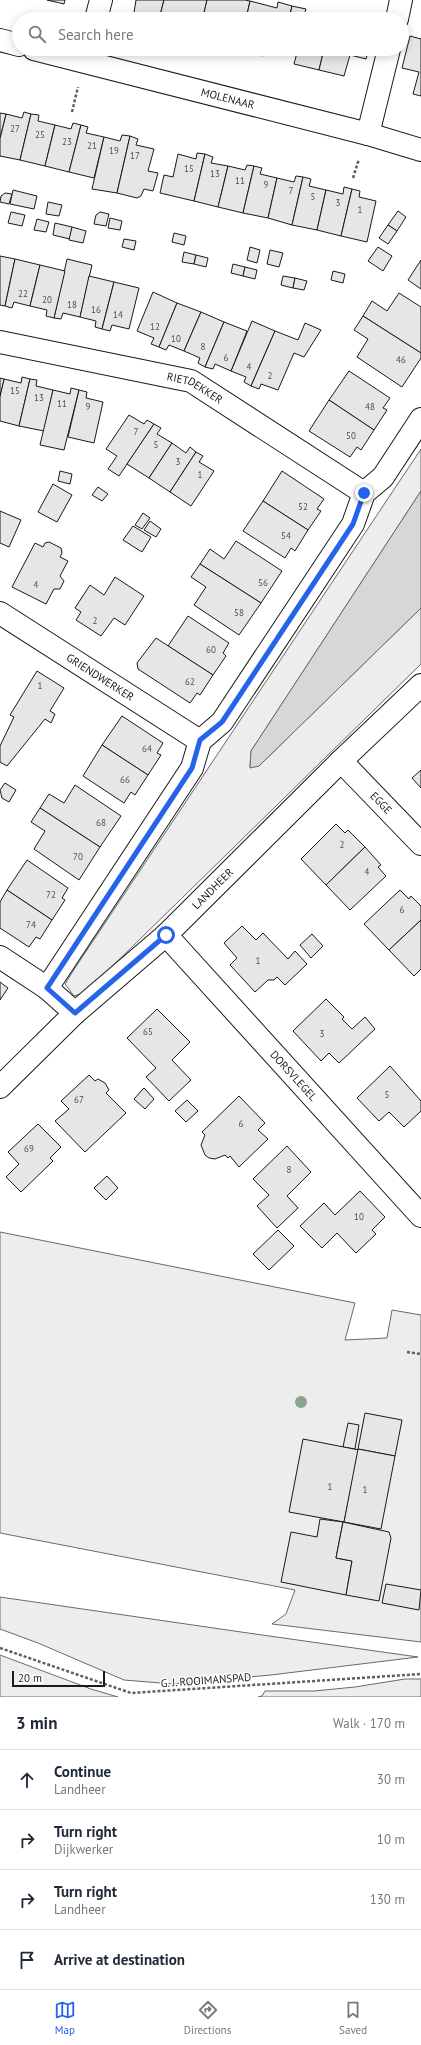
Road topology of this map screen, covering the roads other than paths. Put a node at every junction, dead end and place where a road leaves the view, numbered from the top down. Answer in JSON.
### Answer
{"nodes":[{"id":1,"x":101,"y":0,"type":"edge"},
{"id":2,"x":401,"y":0,"type":"edge"},
{"id":3,"x":98,"y":12,"type":"edge"},
{"id":4,"x":398,"y":12,"type":"edge"},
{"id":5,"x":0,"y":40,"type":"edge"},
{"id":6,"x":12,"y":43,"type":"edge"},
{"id":7,"x":91,"y":56,"type":"edge"},
{"id":8,"x":387,"y":56,"type":"edge"},
{"id":9,"x":368,"y":134,"type":"junction"},
{"id":10,"x":421,"y":150,"type":"edge"},
{"id":11,"x":0,"y":342,"type":"edge"},
{"id":12,"x":421,"y":419,"type":"edge"},
{"id":13,"x":364,"y":493,"type":"junction"},
{"id":14,"x":0,"y":613,"type":"edge"},
{"id":15,"x":421,"y":685,"type":"edge"},
{"id":16,"x":200,"y":740,"type":"junction"},
{"id":17,"x":341,"y":761,"type":"junction"},
{"id":18,"x":421,"y":844,"type":"edge"},
{"id":19,"x":166,"y":935,"type":"junction"},
{"id":20,"x":0,"y":957,"type":"edge"},
{"id":21,"x":47,"y":988,"type":"junction"},
{"id":22,"x":75,"y":1013,"type":"junction"},
{"id":23,"x":0,"y":1087,"type":"edge"},
{"id":24,"x":421,"y":1216,"type":"edge"}],
"edges":[{"from":1,"to":3,"type":"street"},
{"from":2,"to":4,"type":"street"},
{"from":5,"to":6,"type":"street"},
{"from":7,"to":9,"type":"street","name":"MOLENAAR"},
{"from":8,"to":9,"type":"street"},
{"from":9,"to":10,"type":"street","name":"MOLENAAR"},
{"from":11,"to":13,"type":"street","name":"RIETDEKKER"},
{"from":12,"to":13,"type":"street"},
{"from":13,"to":16,"type":"street"},
{"from":14,"to":16,"type":"street","name":"GRIENDWERKER"},
{"from":15,"to":17,"type":"street","name":"LANDHEER"},
{"from":16,"to":21,"type":"street"},
{"from":17,"to":18,"type":"street","name":"EGGE"},
{"from":17,"to":19,"type":"street","name":"LANDHEER"},
{"from":19,"to":22,"type":"street","name":"LANDHEER"},
{"from":19,"to":24,"type":"street","name":"DORSVLEGEL"},
{"from":20,"to":21,"type":"street"},
{"from":21,"to":22,"type":"street"},
{"from":22,"to":23,"type":"street","name":"LANDHEER"}]}
